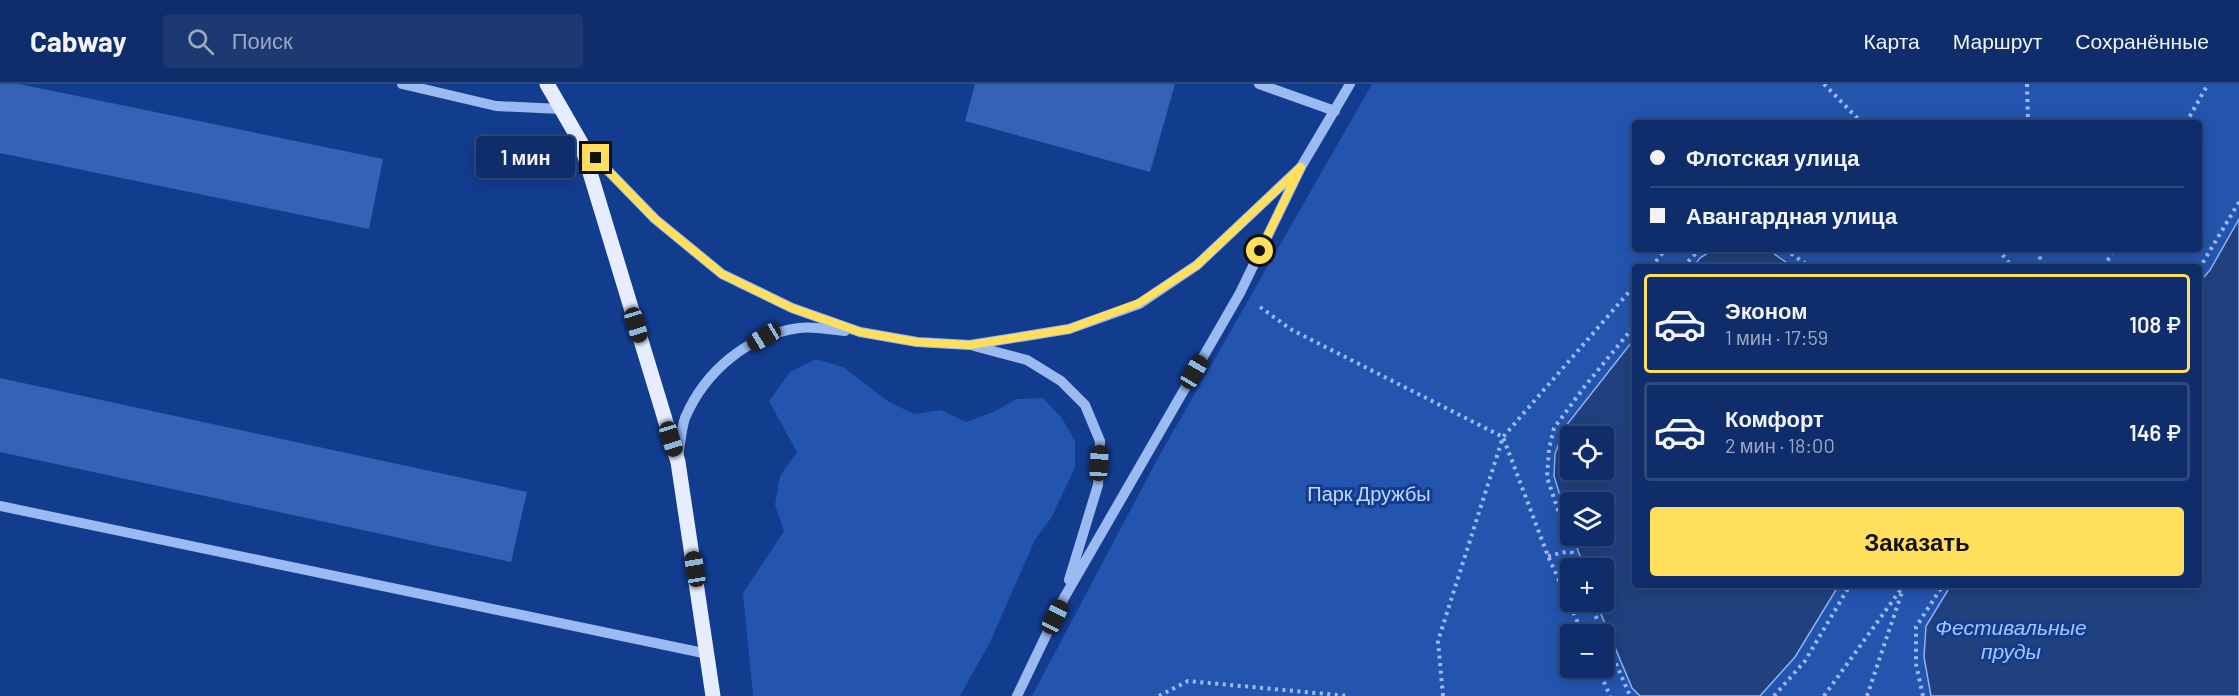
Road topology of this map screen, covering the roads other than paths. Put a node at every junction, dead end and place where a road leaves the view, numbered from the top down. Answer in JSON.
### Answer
{"nodes":[{"id":1,"x":402,"y":84,"type":"edge"},
{"id":2,"x":548,"y":84,"type":"edge"},
{"id":3,"x":1259,"y":84,"type":"edge"},
{"id":4,"x":1350,"y":84,"type":"edge"},
{"id":5,"x":561,"y":109,"type":"junction"},
{"id":6,"x":1335,"y":111,"type":"junction"},
{"id":7,"x":581,"y":143,"type":"junction"},
{"id":8,"x":1301,"y":167,"type":"junction"},
{"id":9,"x":860,"y":332,"type":"junction"},
{"id":10,"x":970,"y":345,"type":"junction"},
{"id":11,"x":678,"y":462,"type":"junction"},
{"id":12,"x":0,"y":506,"type":"edge"},
{"id":13,"x":1064,"y":598,"type":"junction"},
{"id":14,"x":708,"y":654,"type":"junction"},
{"id":15,"x":713,"y":696,"type":"edge"},
{"id":16,"x":1017,"y":696,"type":"edge"}],
"edges":[{"from":1,"to":5,"type":"street"},
{"from":2,"to":5,"type":"main road"},
{"from":3,"to":6,"type":"street"},
{"from":4,"to":6,"type":"street"},
{"from":5,"to":7,"type":"main road"},
{"from":6,"to":8,"type":"street"},
{"from":7,"to":9,"type":"street"},
{"from":7,"to":11,"type":"main road"},
{"from":8,"to":10,"type":"street"},
{"from":8,"to":13,"type":"street"},
{"from":9,"to":10,"type":"street"},
{"from":9,"to":11,"type":"street"},
{"from":10,"to":13,"type":"street"},
{"from":11,"to":14,"type":"main road"},
{"from":12,"to":14,"type":"street"},
{"from":13,"to":16,"type":"street"},
{"from":14,"to":15,"type":"main road"}]}
